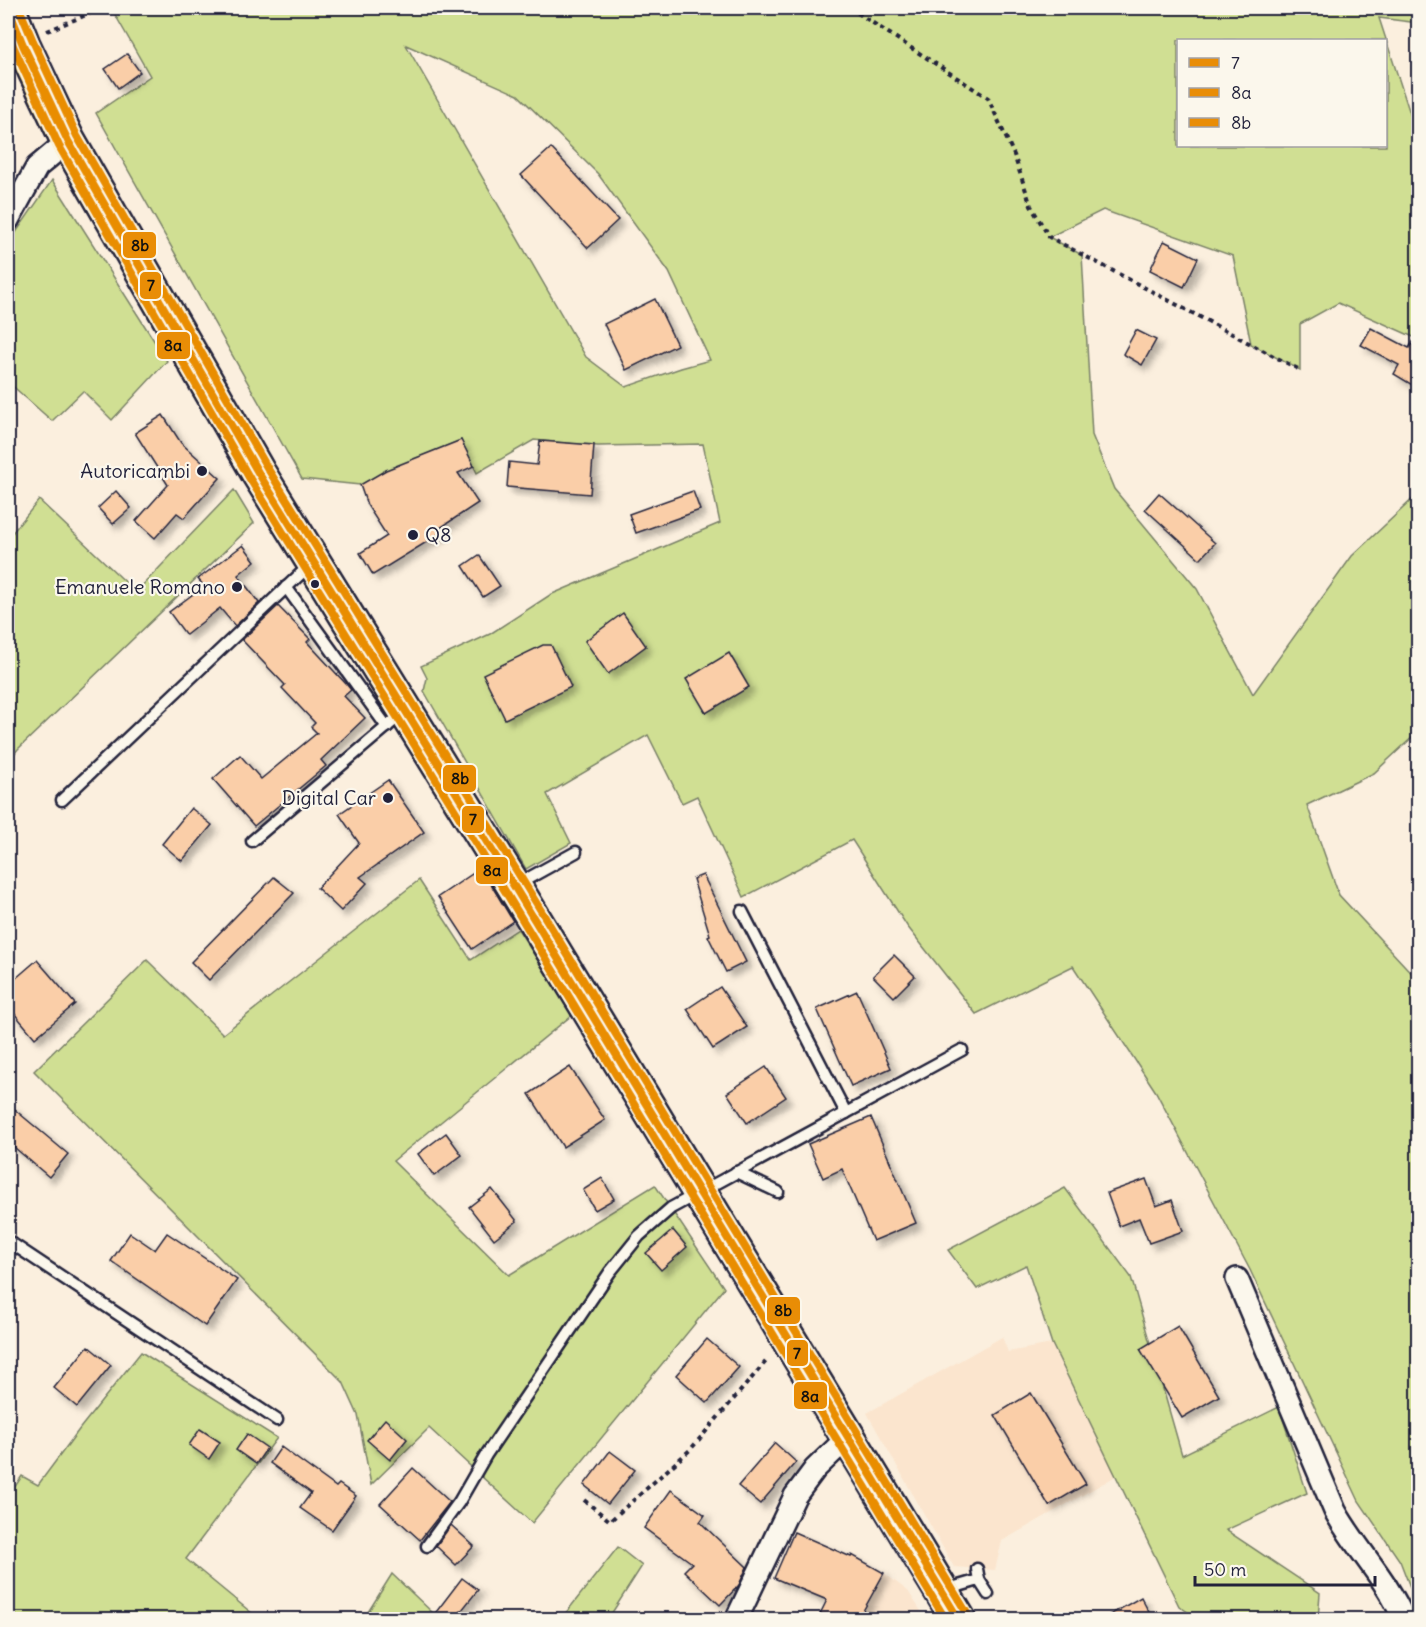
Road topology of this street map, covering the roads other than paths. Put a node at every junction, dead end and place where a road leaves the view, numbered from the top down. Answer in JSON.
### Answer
{"nodes":[{"id":1,"x":8,"y":8,"type":"edge"},
{"id":2,"x":68,"y":141,"type":"junction"},
{"id":3,"x":8,"y":220,"type":"edge"},
{"id":4,"x":313,"y":561,"type":"junction"},
{"id":5,"x":286,"y":587,"type":"junction"},
{"id":6,"x":396,"y":719,"type":"junction"},
{"id":7,"x":62,"y":800,"type":"dead end"},
{"id":8,"x":252,"y":841,"type":"dead end"},
{"id":9,"x":576,"y":852,"type":"dead end"},
{"id":10,"x":514,"y":886,"type":"junction"},
{"id":11,"x":742,"y":911,"type":"dead end"},
{"id":12,"x":962,"y":1050,"type":"dead end"},
{"id":13,"x":846,"y":1113,"type":"junction"},
{"id":14,"x":736,"y":1172,"type":"junction"},
{"id":15,"x":700,"y":1192,"type":"junction"},
{"id":16,"x":778,"y":1192,"type":"dead end"},
{"id":17,"x":8,"y":1241,"type":"edge"},
{"id":18,"x":1237,"y":1279,"type":"dead end"},
{"id":19,"x":277,"y":1420,"type":"dead end"},
{"id":20,"x":848,"y":1437,"type":"junction"},
{"id":21,"x":427,"y":1546,"type":"dead end"},
{"id":22,"x":977,"y":1569,"type":"dead end"},
{"id":23,"x":979,"y":1580,"type":"junction"},
{"id":24,"x":942,"y":1591,"type":"junction"},
{"id":25,"x":988,"y":1594,"type":"dead end"},
{"id":26,"x":736,"y":1620,"type":"edge"},
{"id":27,"x":959,"y":1620,"type":"edge"},
{"id":28,"x":1404,"y":1620,"type":"edge"}],
"edges":[{"from":1,"to":2,"type":"main road"},
{"from":2,"to":3,"type":"street"},
{"from":2,"to":4,"type":"main road"},
{"from":4,"to":5,"type":"lane"},
{"from":4,"to":6,"type":"main road"},
{"from":5,"to":6,"type":"lane"},
{"from":5,"to":7,"type":"lane"},
{"from":6,"to":8,"type":"lane"},
{"from":6,"to":10,"type":"main road"},
{"from":9,"to":10,"type":"lane"},
{"from":10,"to":15,"type":"main road"},
{"from":11,"to":13,"type":"lane"},
{"from":12,"to":13,"type":"lane"},
{"from":13,"to":14,"type":"lane"},
{"from":14,"to":15,"type":"lane"},
{"from":14,"to":16,"type":"lane"},
{"from":15,"to":20,"type":"main road"},
{"from":15,"to":21,"type":"lane"},
{"from":17,"to":19,"type":"lane"},
{"from":18,"to":28,"type":"street"},
{"from":20,"to":24,"type":"main road"},
{"from":20,"to":26,"type":"street"},
{"from":22,"to":23,"type":"lane"},
{"from":23,"to":24,"type":"lane"},
{"from":23,"to":25,"type":"lane"},
{"from":24,"to":27,"type":"main road"}]}
